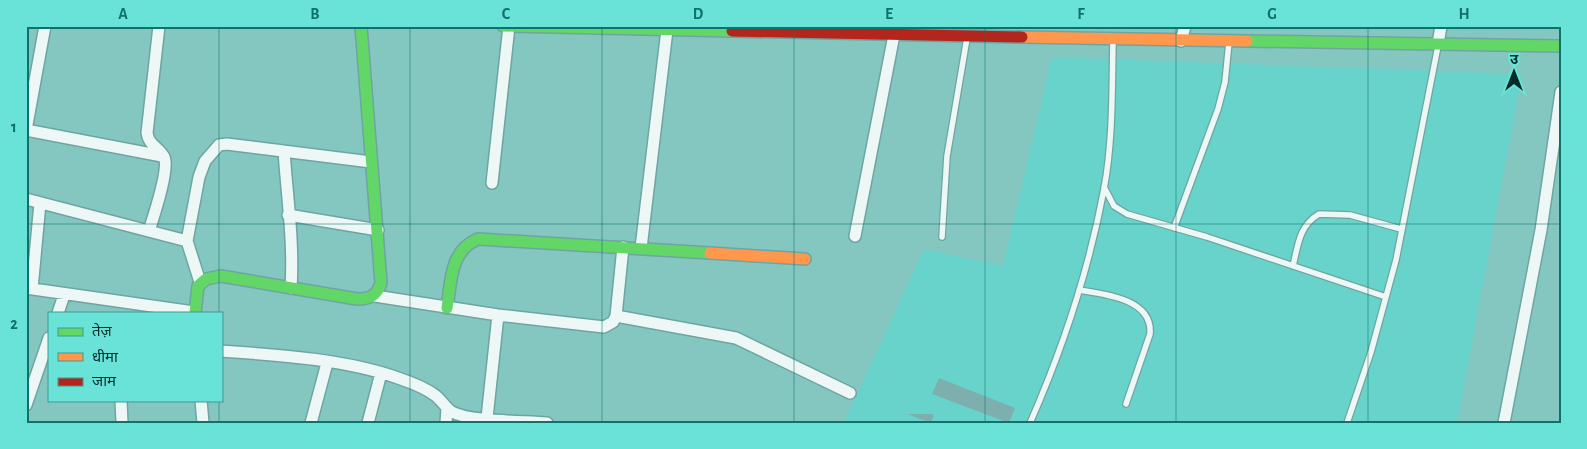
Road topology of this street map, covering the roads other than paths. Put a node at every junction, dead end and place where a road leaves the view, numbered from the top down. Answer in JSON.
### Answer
{"nodes":[{"id":1,"x":45,"y":26,"type":"edge"},
{"id":2,"x":159,"y":26,"type":"edge"},
{"id":3,"x":361,"y":26,"type":"edge"},
{"id":4,"x":503,"y":26,"type":"edge"},
{"id":5,"x":509,"y":26,"type":"edge"},
{"id":6,"x":1058,"y":26,"type":"edge"},
{"id":7,"x":1185,"y":26,"type":"edge"},
{"id":8,"x":1441,"y":26,"type":"edge"},
{"id":9,"x":644,"y":28,"type":"edge"},
{"id":10,"x":667,"y":30,"type":"junction"},
{"id":11,"x":837,"y":30,"type":"edge"},
{"id":12,"x":935,"y":31,"type":"edge"},
{"id":13,"x":894,"y":35,"type":"junction"},
{"id":14,"x":968,"y":36,"type":"junction"},
{"id":15,"x":1055,"y":38,"type":"junction"},
{"id":16,"x":1113,"y":39,"type":"junction"},
{"id":17,"x":1181,"y":41,"type":"junction"},
{"id":18,"x":1229,"y":42,"type":"junction"},
{"id":19,"x":1438,"y":44,"type":"junction"},
{"id":20,"x":1561,"y":46,"type":"edge"},
{"id":21,"x":1561,"y":92,"type":"edge"},
{"id":22,"x":26,"y":130,"type":"edge"},
{"id":23,"x":284,"y":151,"type":"junction"},
{"id":24,"x":164,"y":157,"type":"junction"},
{"id":25,"x":371,"y":162,"type":"junction"},
{"id":26,"x":492,"y":183,"type":"dead end"},
{"id":27,"x":1104,"y":187,"type":"junction"},
{"id":28,"x":26,"y":199,"type":"edge"},
{"id":29,"x":40,"y":203,"type":"junction"},
{"id":30,"x":288,"y":215,"type":"junction"},
{"id":31,"x":1174,"y":228,"type":"junction"},
{"id":32,"x":1402,"y":229,"type":"junction"},
{"id":33,"x":378,"y":230,"type":"junction"},
{"id":34,"x":149,"y":231,"type":"junction"},
{"id":35,"x":855,"y":236,"type":"dead end"},
{"id":36,"x":942,"y":237,"type":"dead end"},
{"id":37,"x":187,"y":240,"type":"junction"},
{"id":38,"x":623,"y":247,"type":"junction"},
{"id":39,"x":641,"y":248,"type":"junction"},
{"id":40,"x":806,"y":259,"type":"dead end"},
{"id":41,"x":1293,"y":266,"type":"junction"},
{"id":42,"x":200,"y":282,"type":"junction"},
{"id":43,"x":291,"y":288,"type":"junction"},
{"id":44,"x":29,"y":289,"type":"edge"},
{"id":45,"x":1079,"y":290,"type":"junction"},
{"id":46,"x":64,"y":295,"type":"junction"},
{"id":47,"x":375,"y":296,"type":"junction"},
{"id":48,"x":1386,"y":297,"type":"junction"},
{"id":49,"x":447,"y":308,"type":"junction"},
{"id":50,"x":58,"y":312,"type":"edge"},
{"id":51,"x":194,"y":312,"type":"edge"},
{"id":52,"x":498,"y":315,"type":"junction"},
{"id":53,"x":616,"y":316,"type":"junction"},
{"id":54,"x":222,"y":351,"type":"edge"},
{"id":55,"x":46,"y":356,"type":"edge"},
{"id":56,"x":327,"y":363,"type":"junction"},
{"id":57,"x":381,"y":373,"type":"junction"},
{"id":58,"x":31,"y":374,"type":"edge"},
{"id":59,"x":850,"y":393,"type":"dead end"},
{"id":60,"x":121,"y":402,"type":"edge"},
{"id":61,"x":201,"y":402,"type":"edge"},
{"id":62,"x":1126,"y":404,"type":"dead end"},
{"id":63,"x":26,"y":405,"type":"edge"},
{"id":64,"x":447,"y":408,"type":"junction"},
{"id":65,"x":487,"y":418,"type":"junction"},
{"id":66,"x":514,"y":422,"type":"edge"},
{"id":67,"x":122,"y":423,"type":"edge"},
{"id":68,"x":203,"y":423,"type":"edge"},
{"id":69,"x":311,"y":423,"type":"edge"},
{"id":70,"x":368,"y":423,"type":"edge"},
{"id":71,"x":446,"y":423,"type":"edge"},
{"id":72,"x":547,"y":423,"type":"edge"},
{"id":73,"x":1030,"y":423,"type":"edge"},
{"id":74,"x":1347,"y":423,"type":"edge"},
{"id":75,"x":1504,"y":423,"type":"edge"}],
"edges":[{"from":1,"to":22,"type":"street"},
{"from":2,"to":24,"type":"street"},
{"from":3,"to":25,"type":"main road"},
{"from":4,"to":5,"type":"main road"},
{"from":5,"to":9,"type":"main road"},
{"from":5,"to":26,"type":"street"},
{"from":6,"to":15,"type":"street"},
{"from":7,"to":17,"type":"street"},
{"from":8,"to":19,"type":"street"},
{"from":9,"to":10,"type":"main road"},
{"from":10,"to":11,"type":"main road"},
{"from":10,"to":39,"type":"street"},
{"from":11,"to":13,"type":"main road"},
{"from":12,"to":13,"type":"main road"},
{"from":12,"to":14,"type":"main road"},
{"from":13,"to":35,"type":"street"},
{"from":14,"to":15,"type":"main road"},
{"from":14,"to":36,"type":"lane"},
{"from":15,"to":16,"type":"main road"},
{"from":16,"to":17,"type":"main road"},
{"from":16,"to":27,"type":"lane"},
{"from":17,"to":18,"type":"main road"},
{"from":18,"to":19,"type":"main road"},
{"from":18,"to":31,"type":"lane"},
{"from":19,"to":20,"type":"main road"},
{"from":19,"to":32,"type":"lane"},
{"from":21,"to":75,"type":"street"},
{"from":22,"to":24,"type":"street"},
{"from":23,"to":25,"type":"street"},
{"from":23,"to":30,"type":"street"},
{"from":23,"to":37,"type":"street"},
{"from":24,"to":34,"type":"street"},
{"from":25,"to":33,"type":"main road"},
{"from":27,"to":31,"type":"lane"},
{"from":27,"to":45,"type":"lane"},
{"from":28,"to":29,"type":"street"},
{"from":29,"to":34,"type":"street"},
{"from":29,"to":44,"type":"street"},
{"from":30,"to":33,"type":"street"},
{"from":30,"to":43,"type":"street"},
{"from":31,"to":41,"type":"lane"},
{"from":32,"to":41,"type":"lane"},
{"from":32,"to":48,"type":"lane"},
{"from":33,"to":47,"type":"main road"},
{"from":34,"to":37,"type":"street"},
{"from":37,"to":42,"type":"street"},
{"from":38,"to":39,"type":"main road"},
{"from":38,"to":49,"type":"main road"},
{"from":38,"to":53,"type":"street"},
{"from":39,"to":40,"type":"main road"},
{"from":41,"to":48,"type":"lane"},
{"from":42,"to":43,"type":"main road"},
{"from":42,"to":51,"type":"main road"},
{"from":43,"to":47,"type":"main road"},
{"from":44,"to":46,"type":"street"},
{"from":45,"to":62,"type":"lane"},
{"from":45,"to":73,"type":"lane"},
{"from":46,"to":50,"type":"street"},
{"from":46,"to":51,"type":"street"},
{"from":47,"to":49,"type":"street"},
{"from":48,"to":74,"type":"lane"},
{"from":49,"to":52,"type":"street"},
{"from":52,"to":53,"type":"street"},
{"from":52,"to":65,"type":"street"},
{"from":53,"to":59,"type":"street"},
{"from":54,"to":56,"type":"street"},
{"from":55,"to":58,"type":"street"},
{"from":56,"to":57,"type":"street"},
{"from":56,"to":69,"type":"street"},
{"from":57,"to":64,"type":"street"},
{"from":57,"to":70,"type":"street"},
{"from":58,"to":63,"type":"street"},
{"from":60,"to":67,"type":"street"},
{"from":61,"to":68,"type":"street"},
{"from":64,"to":65,"type":"street"},
{"from":64,"to":71,"type":"street"},
{"from":65,"to":66,"type":"street"},
{"from":66,"to":72,"type":"street"}]}
